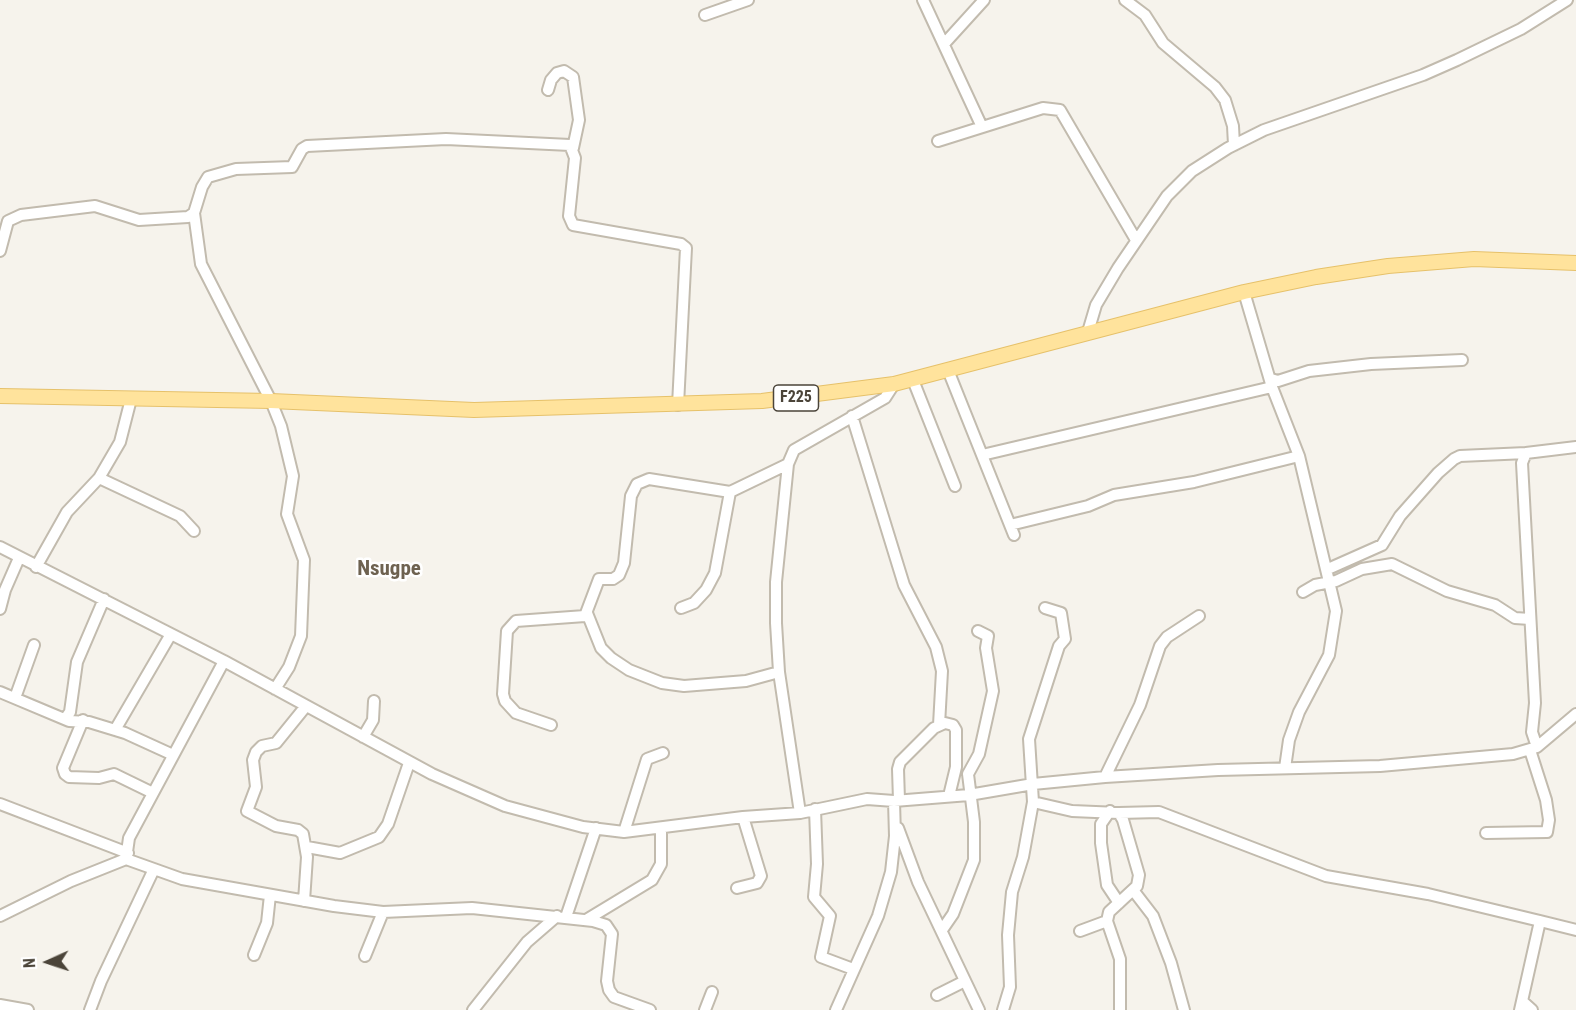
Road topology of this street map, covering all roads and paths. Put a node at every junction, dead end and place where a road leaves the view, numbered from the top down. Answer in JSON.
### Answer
{"nodes":[{"id":1,"x":748,"y":0,"type":"edge"},
{"id":2,"x":923,"y":0,"type":"edge"},
{"id":3,"x":984,"y":0,"type":"edge"},
{"id":4,"x":1125,"y":0,"type":"edge"},
{"id":5,"x":1567,"y":0,"type":"edge"},
{"id":6,"x":1572,"y":0,"type":"edge"},
{"id":7,"x":1558,"y":8,"type":"junction"},
{"id":8,"x":705,"y":15,"type":"dead end"},
{"id":9,"x":944,"y":45,"type":"junction"},
{"id":10,"x":548,"y":90,"type":"dead end"},
{"id":11,"x":982,"y":127,"type":"junction"},
{"id":12,"x":938,"y":141,"type":"dead end"},
{"id":13,"x":1234,"y":145,"type":"junction"},
{"id":14,"x":573,"y":148,"type":"junction"},
{"id":15,"x":194,"y":213,"type":"junction"},
{"id":16,"x":1136,"y":240,"type":"junction"},
{"id":17,"x":0,"y":251,"type":"edge"},
{"id":18,"x":1576,"y":263,"type":"edge"},
{"id":19,"x":1244,"y":292,"type":"junction"},
{"id":20,"x":1088,"y":332,"type":"junction"},
{"id":21,"x":1462,"y":360,"type":"dead end"},
{"id":22,"x":948,"y":370,"type":"junction"},
{"id":23,"x":913,"y":380,"type":"junction"},
{"id":24,"x":1272,"y":383,"type":"junction"},
{"id":25,"x":894,"y":384,"type":"junction"},
{"id":26,"x":0,"y":396,"type":"edge"},
{"id":27,"x":131,"y":399,"type":"junction"},
{"id":28,"x":271,"y":401,"type":"junction"},
{"id":29,"x":678,"y":405,"type":"junction"},
{"id":30,"x":852,"y":416,"type":"junction"},
{"id":31,"x":1576,"y":447,"type":"edge"},
{"id":32,"x":1526,"y":453,"type":"junction"},
{"id":33,"x":982,"y":455,"type":"junction"},
{"id":34,"x":1299,"y":456,"type":"junction"},
{"id":35,"x":788,"y":464,"type":"junction"},
{"id":36,"x":99,"y":478,"type":"junction"},
{"id":37,"x":955,"y":486,"type":"dead end"},
{"id":38,"x":730,"y":492,"type":"junction"},
{"id":39,"x":194,"y":531,"type":"dead end"},
{"id":40,"x":0,"y":547,"type":"edge"},
{"id":41,"x":19,"y":558,"type":"junction"},
{"id":42,"x":36,"y":567,"type":"junction"},
{"id":43,"x":1328,"y":569,"type":"junction"},
{"id":44,"x":1331,"y":581,"type":"junction"},
{"id":45,"x":1303,"y":591,"type":"dead end"},
{"id":46,"x":104,"y":599,"type":"junction"},
{"id":47,"x":681,"y":608,"type":"dead end"},
{"id":48,"x":1045,"y":608,"type":"dead end"},
{"id":49,"x":0,"y":609,"type":"edge"},
{"id":50,"x":587,"y":613,"type":"junction"},
{"id":51,"x":1199,"y":616,"type":"dead end"},
{"id":52,"x":1530,"y":620,"type":"junction"},
{"id":53,"x":978,"y":632,"type":"dead end"},
{"id":54,"x":171,"y":634,"type":"junction"},
{"id":55,"x":34,"y":645,"type":"dead end"},
{"id":56,"x":224,"y":661,"type":"junction"},
{"id":57,"x":779,"y":672,"type":"junction"},
{"id":58,"x":275,"y":689,"type":"junction"},
{"id":59,"x":0,"y":692,"type":"edge"},
{"id":60,"x":15,"y":698,"type":"junction"},
{"id":61,"x":374,"y":700,"type":"dead end"},
{"id":62,"x":306,"y":706,"type":"junction"},
{"id":63,"x":1576,"y":714,"type":"edge"},
{"id":64,"x":65,"y":719,"type":"junction"},
{"id":65,"x":83,"y":720,"type":"junction"},
{"id":66,"x":551,"y":725,"type":"dead end"},
{"id":67,"x":939,"y":725,"type":"junction"},
{"id":68,"x":115,"y":730,"type":"junction"},
{"id":69,"x":363,"y":737,"type":"junction"},
{"id":70,"x":1534,"y":749,"type":"junction"},
{"id":71,"x":663,"y":753,"type":"dead end"},
{"id":72,"x":171,"y":754,"type":"junction"},
{"id":73,"x":409,"y":763,"type":"junction"},
{"id":74,"x":1285,"y":768,"type":"junction"},
{"id":75,"x":1105,"y":777,"type":"junction"},
{"id":76,"x":1033,"y":784,"type":"junction"},
{"id":77,"x":153,"y":794,"type":"junction"},
{"id":78,"x":969,"y":795,"type":"junction"},
{"id":79,"x":950,"y":796,"type":"junction"},
{"id":80,"x":897,"y":800,"type":"junction"},
{"id":81,"x":1033,"y":802,"type":"junction"},
{"id":82,"x":0,"y":804,"type":"edge"},
{"id":83,"x":815,"y":809,"type":"junction"},
{"id":84,"x":1114,"y":812,"type":"junction"},
{"id":85,"x":800,"y":813,"type":"junction"},
{"id":86,"x":743,"y":817,"type":"junction"},
{"id":87,"x":895,"y":819,"type":"junction"},
{"id":88,"x":596,"y":828,"type":"junction"},
{"id":89,"x":661,"y":828,"type":"junction"},
{"id":90,"x":624,"y":832,"type":"junction"},
{"id":91,"x":1486,"y":833,"type":"dead end"},
{"id":92,"x":307,"y":847,"type":"junction"},
{"id":93,"x":127,"y":856,"type":"junction"},
{"id":94,"x":153,"y":869,"type":"junction"},
{"id":95,"x":737,"y":888,"type":"dead end"},
{"id":96,"x":1133,"y":890,"type":"junction"},
{"id":97,"x":270,"y":895,"type":"junction"},
{"id":98,"x":304,"y":901,"type":"junction"},
{"id":99,"x":1119,"y":903,"type":"junction"},
{"id":100,"x":383,"y":912,"type":"junction"},
{"id":101,"x":0,"y":916,"type":"edge"},
{"id":102,"x":561,"y":917,"type":"junction"},
{"id":103,"x":586,"y":920,"type":"junction"},
{"id":104,"x":1107,"y":921,"type":"junction"},
{"id":105,"x":1540,"y":921,"type":"junction"},
{"id":106,"x":942,"y":930,"type":"junction"},
{"id":107,"x":1576,"y":930,"type":"edge"},
{"id":108,"x":1080,"y":931,"type":"dead end"},
{"id":109,"x":254,"y":955,"type":"dead end"},
{"id":110,"x":365,"y":956,"type":"dead end"},
{"id":111,"x":853,"y":969,"type":"junction"},
{"id":112,"x":965,"y":981,"type":"junction"},
{"id":113,"x":712,"y":992,"type":"dead end"},
{"id":114,"x":937,"y":995,"type":"dead end"},
{"id":115,"x":0,"y":1005,"type":"edge"},
{"id":116,"x":1521,"y":1005,"type":"edge"},
{"id":117,"x":28,"y":1010,"type":"edge"},
{"id":118,"x":90,"y":1010,"type":"edge"},
{"id":119,"x":473,"y":1010,"type":"edge"},
{"id":120,"x":650,"y":1010,"type":"edge"},
{"id":121,"x":705,"y":1010,"type":"edge"},
{"id":122,"x":836,"y":1010,"type":"edge"},
{"id":123,"x":979,"y":1010,"type":"edge"},
{"id":124,"x":1003,"y":1010,"type":"edge"},
{"id":125,"x":1120,"y":1010,"type":"edge"},
{"id":126,"x":1184,"y":1010,"type":"edge"},
{"id":127,"x":1532,"y":1010,"type":"edge"}],
"edges":[{"from":1,"to":8,"type":"street"},
{"from":2,"to":9,"type":"street"},
{"from":3,"to":9,"type":"street"},
{"from":4,"to":13,"type":"street"},
{"from":5,"to":7,"type":"street"},
{"from":6,"to":7,"type":"street"},
{"from":7,"to":13,"type":"street"},
{"from":9,"to":11,"type":"street"},
{"from":10,"to":14,"type":"street"},
{"from":11,"to":12,"type":"street"},
{"from":11,"to":16,"type":"street"},
{"from":13,"to":16,"type":"street"},
{"from":14,"to":15,"type":"street"},
{"from":14,"to":29,"type":"street"},
{"from":15,"to":17,"type":"street"},
{"from":15,"to":28,"type":"street"},
{"from":16,"to":20,"type":"street"},
{"from":18,"to":19,"type":"main road","number":"F225"},
{"from":19,"to":20,"type":"main road","number":"F225"},
{"from":19,"to":24,"type":"street"},
{"from":20,"to":22,"type":"main road","number":"F225"},
{"from":21,"to":24,"type":"street"},
{"from":22,"to":23,"type":"main road","number":"F225"},
{"from":22,"to":33,"type":"street"},
{"from":23,"to":25,"type":"main road","number":"F225"},
{"from":23,"to":37,"type":"street"},
{"from":24,"to":33,"type":"street"},
{"from":24,"to":34,"type":"street"},
{"from":25,"to":29,"type":"main road","number":"F225"},
{"from":25,"to":30,"type":"street"},
{"from":26,"to":27,"type":"main road","number":"F225"},
{"from":27,"to":28,"type":"main road","number":"F225"},
{"from":27,"to":36,"type":"street"},
{"from":28,"to":29,"type":"main road","number":"F225"},
{"from":28,"to":58,"type":"street"},
{"from":30,"to":35,"type":"street"},
{"from":30,"to":67,"type":"street"},
{"from":31,"to":32,"type":"street"},
{"from":32,"to":43,"type":"street"},
{"from":32,"to":52,"type":"street"},
{"from":33,"to":34,"type":"street"},
{"from":34,"to":43,"type":"street"},
{"from":35,"to":38,"type":"street"},
{"from":35,"to":57,"type":"street"},
{"from":36,"to":39,"type":"street"},
{"from":36,"to":42,"type":"street"},
{"from":38,"to":47,"type":"street"},
{"from":38,"to":50,"type":"street"},
{"from":40,"to":41,"type":"street"},
{"from":41,"to":42,"type":"street"},
{"from":41,"to":49,"type":"street"},
{"from":42,"to":46,"type":"street"},
{"from":43,"to":44,"type":"street"},
{"from":44,"to":45,"type":"street"},
{"from":44,"to":52,"type":"street"},
{"from":44,"to":74,"type":"street"},
{"from":46,"to":54,"type":"street"},
{"from":46,"to":64,"type":"street"},
{"from":48,"to":76,"type":"street"},
{"from":50,"to":57,"type":"street"},
{"from":50,"to":66,"type":"street"},
{"from":51,"to":75,"type":"street"},
{"from":52,"to":70,"type":"street"},
{"from":53,"to":78,"type":"street"},
{"from":54,"to":56,"type":"street"},
{"from":54,"to":68,"type":"street"},
{"from":55,"to":60,"type":"street"},
{"from":56,"to":58,"type":"street"},
{"from":56,"to":72,"type":"street"},
{"from":57,"to":85,"type":"street"},
{"from":58,"to":62,"type":"street"},
{"from":59,"to":60,"type":"street"},
{"from":60,"to":64,"type":"street"},
{"from":61,"to":69,"type":"street"},
{"from":62,"to":69,"type":"street"},
{"from":62,"to":92,"type":"street"},
{"from":63,"to":70,"type":"street"},
{"from":64,"to":65,"type":"street"},
{"from":65,"to":68,"type":"street"},
{"from":65,"to":77,"type":"street"},
{"from":67,"to":79,"type":"street"},
{"from":67,"to":80,"type":"street"},
{"from":68,"to":72,"type":"street"},
{"from":69,"to":73,"type":"street"},
{"from":70,"to":74,"type":"street"},
{"from":70,"to":91,"type":"street"},
{"from":71,"to":90,"type":"street"},
{"from":72,"to":77,"type":"street"},
{"from":73,"to":88,"type":"street"},
{"from":73,"to":92,"type":"street"},
{"from":74,"to":75,"type":"street"},
{"from":75,"to":76,"type":"street"},
{"from":76,"to":78,"type":"street"},
{"from":76,"to":81,"type":"street"},
{"from":77,"to":93,"type":"street"},
{"from":78,"to":79,"type":"street"},
{"from":78,"to":106,"type":"street"},
{"from":79,"to":80,"type":"street"},
{"from":80,"to":83,"type":"street"},
{"from":80,"to":87,"type":"street"},
{"from":81,"to":84,"type":"street"},
{"from":81,"to":124,"type":"street"},
{"from":82,"to":93,"type":"street"},
{"from":83,"to":85,"type":"street"},
{"from":83,"to":111,"type":"street"},
{"from":84,"to":96,"type":"street"},
{"from":84,"to":99,"type":"street"},
{"from":84,"to":105,"type":"street"},
{"from":85,"to":86,"type":"street"},
{"from":86,"to":89,"type":"street"},
{"from":86,"to":95,"type":"street"},
{"from":87,"to":106,"type":"street"},
{"from":87,"to":111,"type":"street"},
{"from":88,"to":90,"type":"street"},
{"from":88,"to":102,"type":"street"},
{"from":89,"to":90,"type":"street"},
{"from":89,"to":103,"type":"street"},
{"from":92,"to":98,"type":"street"},
{"from":93,"to":94,"type":"street"},
{"from":93,"to":101,"type":"street"},
{"from":94,"to":97,"type":"street"},
{"from":94,"to":118,"type":"street"},
{"from":96,"to":99,"type":"street"},
{"from":96,"to":126,"type":"street"},
{"from":97,"to":98,"type":"street"},
{"from":97,"to":109,"type":"street"},
{"from":98,"to":100,"type":"street"},
{"from":99,"to":104,"type":"street"},
{"from":100,"to":102,"type":"street"},
{"from":100,"to":110,"type":"street"},
{"from":102,"to":103,"type":"street"},
{"from":102,"to":119,"type":"street"},
{"from":103,"to":120,"type":"street"},
{"from":104,"to":108,"type":"street"},
{"from":104,"to":125,"type":"street"},
{"from":105,"to":107,"type":"street"},
{"from":105,"to":116,"type":"street"},
{"from":106,"to":112,"type":"street"},
{"from":111,"to":122,"type":"street"},
{"from":112,"to":114,"type":"street"},
{"from":112,"to":123,"type":"street"},
{"from":113,"to":121,"type":"street"},
{"from":115,"to":117,"type":"street"},
{"from":116,"to":127,"type":"street"}]}
